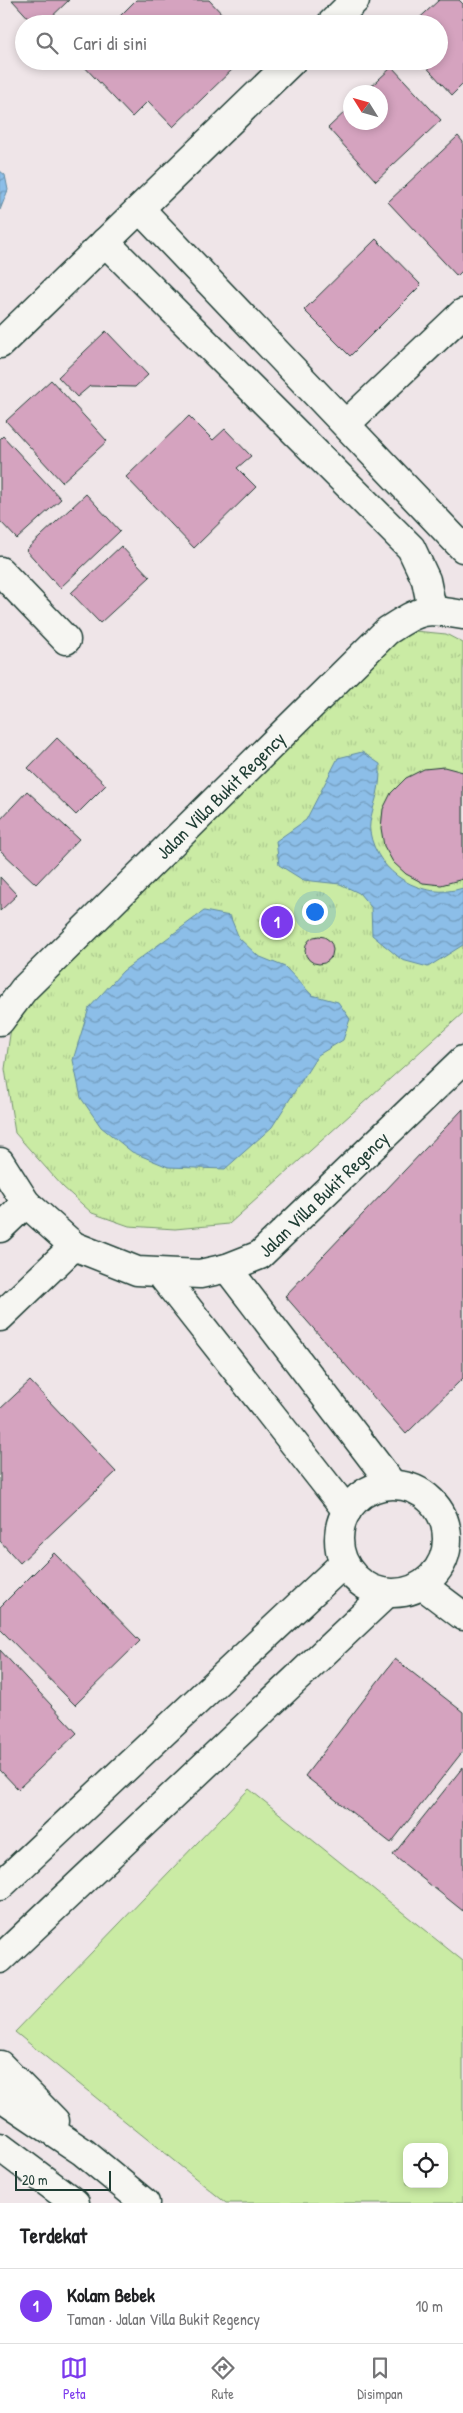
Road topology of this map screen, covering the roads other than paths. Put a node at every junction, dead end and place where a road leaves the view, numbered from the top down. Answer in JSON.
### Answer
{"nodes":[{"id":1,"x":356,"y":0,"type":"edge"},
{"id":2,"x":340,"y":15,"type":"edge"},
{"id":3,"x":283,"y":70,"type":"edge"},
{"id":4,"x":140,"y":208,"type":"junction"},
{"id":5,"x":106,"y":242,"type":"junction"},
{"id":6,"x":463,"y":313,"type":"edge"},
{"id":7,"x":0,"y":344,"type":"edge"},
{"id":8,"x":346,"y":424,"type":"junction"},
{"id":9,"x":463,"y":548,"type":"edge"},
{"id":10,"x":0,"y":571,"type":"edge"},
{"id":11,"x":432,"y":609,"type":"junction"},
{"id":12,"x":463,"y":615,"type":"edge"},
{"id":13,"x":66,"y":640,"type":"dead end"},
{"id":14,"x":0,"y":1021,"type":"edge"},
{"id":15,"x":463,"y":1060,"type":"edge"},
{"id":16,"x":0,"y":1162,"type":"edge"},
{"id":17,"x":26,"y":1203,"type":"junction"},
{"id":18,"x":0,"y":1228,"type":"edge"},
{"id":19,"x":74,"y":1246,"type":"junction"},
{"id":20,"x":227,"y":1268,"type":"junction"},
{"id":21,"x":160,"y":1273,"type":"junction"},
{"id":22,"x":0,"y":1317,"type":"edge"},
{"id":23,"x":392,"y":1484,"type":"junction"},
{"id":24,"x":347,"y":1511,"type":"junction"},
{"id":25,"x":456,"y":1546,"type":"edge"},
{"id":26,"x":344,"y":1563,"type":"junction"},
{"id":27,"x":422,"y":1586,"type":"junction"},
{"id":28,"x":387,"y":1593,"type":"junction"},
{"id":29,"x":463,"y":1616,"type":"edge"},
{"id":30,"x":0,"y":1886,"type":"edge"},
{"id":31,"x":0,"y":1959,"type":"edge"},
{"id":32,"x":0,"y":2065,"type":"edge"},
{"id":33,"x":0,"y":2096,"type":"edge"},
{"id":34,"x":0,"y":2147,"type":"edge"},
{"id":35,"x":83,"y":2152,"type":"junction"},
{"id":36,"x":75,"y":2203,"type":"edge"},
{"id":37,"x":146,"y":2203,"type":"edge"}],
"edges":[{"from":1,"to":2,"type":"street"},
{"from":3,"to":4,"type":"street"},
{"from":4,"to":5,"type":"street"},
{"from":4,"to":8,"type":"street"},
{"from":5,"to":7,"type":"street"},
{"from":5,"to":11,"type":"street"},
{"from":6,"to":8,"type":"street"},
{"from":8,"to":9,"type":"street"},
{"from":10,"to":13,"type":"street"},
{"from":11,"to":12,"type":"street","name":"Jalan Villa Bukit Regency"},
{"from":11,"to":14,"type":"street","name":"Jalan Villa Bukit Regency"},
{"from":15,"to":20,"type":"street","name":"Jalan Villa Bukit Regency"},
{"from":16,"to":17,"type":"street"},
{"from":17,"to":18,"type":"street"},
{"from":17,"to":19,"type":"street","name":"Jalan Villa Bukit Regency"},
{"from":19,"to":21,"type":"street","name":"Jalan Villa Bukit Regency"},
{"from":19,"to":22,"type":"street"},
{"from":20,"to":21,"type":"street","name":"Jalan Villa Bukit Regency"},
{"from":20,"to":23,"type":"street"},
{"from":21,"to":24,"type":"street"},
{"from":23,"to":24,"type":"street"},
{"from":23,"to":25,"type":"street"},
{"from":24,"to":26,"type":"street"},
{"from":25,"to":27,"type":"street"},
{"from":26,"to":28,"type":"street"},
{"from":26,"to":30,"type":"street"},
{"from":27,"to":28,"type":"street"},
{"from":27,"to":29,"type":"street"},
{"from":28,"to":31,"type":"street"},
{"from":32,"to":35,"type":"street"},
{"from":33,"to":35,"type":"street"},
{"from":34,"to":36,"type":"street"},
{"from":35,"to":37,"type":"street"}]}
